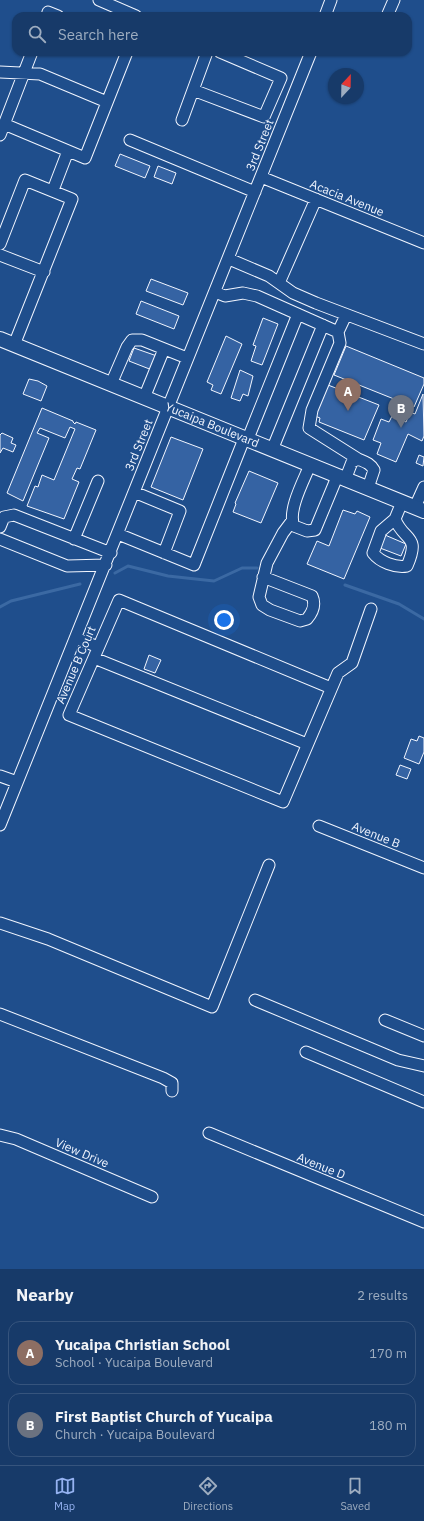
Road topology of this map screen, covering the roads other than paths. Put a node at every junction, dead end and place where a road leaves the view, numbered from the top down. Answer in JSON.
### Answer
{"nodes":[{"id":1,"x":98,"y":0,"type":"edge"},
{"id":2,"x":331,"y":0,"type":"edge"},
{"id":3,"x":394,"y":0,"type":"edge"},
{"id":4,"x":126,"y":12,"type":"edge"},
{"id":5,"x":326,"y":12,"type":"edge"},
{"id":6,"x":389,"y":12,"type":"edge"},
{"id":7,"x":30,"y":56,"type":"edge"},
{"id":8,"x":124,"y":56,"type":"edge"},
{"id":9,"x":206,"y":56,"type":"edge"},
{"id":10,"x":229,"y":56,"type":"edge"},
{"id":11,"x":309,"y":56,"type":"edge"},
{"id":12,"x":0,"y":72,"type":"edge"},
{"id":13,"x":24,"y":73,"type":"junction"},
{"id":14,"x":193,"y":90,"type":"junction"},
{"id":15,"x":107,"y":102,"type":"junction"},
{"id":16,"x":264,"y":117,"type":"junction"},
{"id":17,"x":182,"y":120,"type":"dead end"},
{"id":18,"x":4,"y":124,"type":"junction"},
{"id":19,"x":282,"y":124,"type":"junction"},
{"id":20,"x":0,"y":135,"type":"edge"},
{"id":21,"x":130,"y":140,"type":"dead end"},
{"id":22,"x":68,"y":151,"type":"junction"},
{"id":23,"x":261,"y":177,"type":"junction"},
{"id":24,"x":53,"y":190,"type":"junction"},
{"id":25,"x":255,"y":192,"type":"junction"},
{"id":26,"x":316,"y":199,"type":"junction"},
{"id":27,"x":0,"y":242,"type":"edge"},
{"id":28,"x":424,"y":243,"type":"edge"},
{"id":29,"x":0,"y":255,"type":"edge"},
{"id":30,"x":228,"y":259,"type":"junction"},
{"id":31,"x":44,"y":272,"type":"junction"},
{"id":32,"x":279,"y":283,"type":"junction"},
{"id":33,"x":215,"y":292,"type":"junction"},
{"id":34,"x":298,"y":314,"type":"junction"},
{"id":35,"x":346,"y":315,"type":"junction"},
{"id":36,"x":323,"y":325,"type":"junction"},
{"id":37,"x":338,"y":332,"type":"junction"},
{"id":38,"x":0,"y":339,"type":"edge"},
{"id":39,"x":424,"y":344,"type":"edge"},
{"id":40,"x":14,"y":345,"type":"junction"},
{"id":41,"x":164,"y":349,"type":"junction"},
{"id":42,"x":187,"y":358,"type":"junction"},
{"id":43,"x":111,"y":384,"type":"junction"},
{"id":44,"x":144,"y":398,"type":"junction"},
{"id":45,"x":168,"y":408,"type":"junction"},
{"id":46,"x":246,"y":440,"type":"junction"},
{"id":47,"x":272,"y":450,"type":"junction"},
{"id":48,"x":358,"y":459,"type":"junction"},
{"id":49,"x":310,"y":464,"type":"junction"},
{"id":50,"x":341,"y":478,"type":"junction"},
{"id":51,"x":98,"y":481,"type":"dead end"},
{"id":52,"x":424,"y":487,"type":"edge"},
{"id":53,"x":368,"y":488,"type":"junction"},
{"id":54,"x":134,"y":492,"type":"junction"},
{"id":55,"x":414,"y":507,"type":"edge"},
{"id":56,"x":395,"y":519,"type":"junction"},
{"id":57,"x":292,"y":521,"type":"junction"},
{"id":58,"x":0,"y":527,"type":"edge"},
{"id":59,"x":118,"y":534,"type":"junction"},
{"id":60,"x":0,"y":539,"type":"edge"},
{"id":61,"x":74,"y":539,"type":"junction"},
{"id":62,"x":110,"y":553,"type":"junction"},
{"id":63,"x":164,"y":553,"type":"junction"},
{"id":64,"x":106,"y":565,"type":"junction"},
{"id":65,"x":264,"y":577,"type":"junction"},
{"id":66,"x":372,"y":609,"type":"dead end"},
{"id":67,"x":76,"y":638,"type":"junction"},
{"id":68,"x":98,"y":647,"type":"junction"},
{"id":69,"x":94,"y":658,"type":"junction"},
{"id":70,"x":331,"y":688,"type":"junction"},
{"id":71,"x":307,"y":744,"type":"junction"},
{"id":72,"x":0,"y":776,"type":"edge"},
{"id":73,"x":18,"y":782,"type":"junction"},
{"id":74,"x":0,"y":826,"type":"edge"},
{"id":75,"x":319,"y":826,"type":"dead end"},
{"id":76,"x":269,"y":865,"type":"dead end"},
{"id":77,"x":424,"y":868,"type":"edge"},
{"id":78,"x":0,"y":923,"type":"edge"},
{"id":79,"x":255,"y":1000,"type":"dead end"},
{"id":80,"x":0,"y":1014,"type":"edge"},
{"id":81,"x":385,"y":1020,"type":"dead end"},
{"id":82,"x":424,"y":1036,"type":"edge"},
{"id":83,"x":306,"y":1052,"type":"dead end"},
{"id":84,"x":424,"y":1066,"type":"edge"},
{"id":85,"x":172,"y":1091,"type":"dead end"},
{"id":86,"x":424,"y":1102,"type":"edge"},
{"id":87,"x":209,"y":1133,"type":"dead end"},
{"id":88,"x":0,"y":1135,"type":"edge"},
{"id":89,"x":152,"y":1197,"type":"dead end"},
{"id":90,"x":424,"y":1222,"type":"edge"}],
"edges":[{"from":1,"to":4,"type":"street"},
{"from":2,"to":5,"type":"street"},
{"from":3,"to":6,"type":"street"},
{"from":7,"to":13,"type":"street"},
{"from":8,"to":15,"type":"street"},
{"from":9,"to":14,"type":"street"},
{"from":10,"to":16,"type":"street"},
{"from":11,"to":19,"type":"street","name":"3rd Street"},
{"from":12,"to":13,"type":"street"},
{"from":13,"to":15,"type":"street"},
{"from":13,"to":18,"type":"street"},
{"from":14,"to":16,"type":"street"},
{"from":14,"to":17,"type":"street"},
{"from":15,"to":22,"type":"street"},
{"from":16,"to":19,"type":"street"},
{"from":18,"to":20,"type":"street"},
{"from":18,"to":22,"type":"street"},
{"from":19,"to":23,"type":"street","name":"3rd Street"},
{"from":21,"to":25,"type":"street"},
{"from":22,"to":24,"type":"street"},
{"from":23,"to":25,"type":"street","name":"3rd Street"},
{"from":23,"to":26,"type":"street","name":"Acacia Avenue"},
{"from":24,"to":27,"type":"street"},
{"from":24,"to":31,"type":"street"},
{"from":25,"to":30,"type":"street","name":"3rd Street"},
{"from":26,"to":28,"type":"street","name":"Acacia Avenue"},
{"from":26,"to":32,"type":"street"},
{"from":29,"to":31,"type":"street"},
{"from":30,"to":32,"type":"street"},
{"from":30,"to":33,"type":"street","name":"3rd Street"},
{"from":31,"to":40,"type":"street"},
{"from":32,"to":35,"type":"street"},
{"from":33,"to":34,"type":"street"},
{"from":33,"to":42,"type":"street","name":"3rd Street"},
{"from":34,"to":36,"type":"street"},
{"from":34,"to":46,"type":"street"},
{"from":35,"to":37,"type":"street"},
{"from":35,"to":39,"type":"street"},
{"from":36,"to":37,"type":"street"},
{"from":36,"to":47,"type":"street"},
{"from":37,"to":48,"type":"street"},
{"from":38,"to":40,"type":"main road","name":"Yucaipa Boulevard"},
{"from":40,"to":43,"type":"main road","name":"Yucaipa Boulevard"},
{"from":41,"to":42,"type":"street"},
{"from":41,"to":43,"type":"street"},
{"from":41,"to":44,"type":"street"},
{"from":42,"to":45,"type":"street","name":"3rd Street"},
{"from":43,"to":44,"type":"main road","name":"Yucaipa Boulevard"},
{"from":44,"to":45,"type":"main road","name":"Yucaipa Boulevard"},
{"from":45,"to":46,"type":"main road","name":"Yucaipa Boulevard"},
{"from":45,"to":54,"type":"street","name":"3rd Street"},
{"from":46,"to":47,"type":"main road","name":"Yucaipa Boulevard"},
{"from":46,"to":63,"type":"street"},
{"from":47,"to":49,"type":"main road","name":"Yucaipa Boulevard"},
{"from":48,"to":50,"type":"street"},
{"from":48,"to":53,"type":"street"},
{"from":49,"to":50,"type":"main road","name":"Yucaipa Boulevard"},
{"from":49,"to":57,"type":"street"},
{"from":50,"to":53,"type":"main road","name":"Yucaipa Boulevard"},
{"from":50,"to":57,"type":"street"},
{"from":51,"to":61,"type":"street"},
{"from":52,"to":55,"type":"street"},
{"from":53,"to":55,"type":"main road","name":"Yucaipa Boulevard"},
{"from":54,"to":59,"type":"street","name":"3rd Street"},
{"from":54,"to":63,"type":"street"},
{"from":55,"to":56,"type":"street"},
{"from":56,"to":56,"type":"street"},
{"from":57,"to":65,"type":"street"},
{"from":58,"to":61,"type":"street"},
{"from":59,"to":62,"type":"street","name":"3rd Street"},
{"from":59,"to":63,"type":"street"},
{"from":60,"to":64,"type":"street"},
{"from":61,"to":62,"type":"street"},
{"from":62,"to":64,"type":"street","name":"3rd Street"},
{"from":64,"to":67,"type":"street","name":"3rd Street"},
{"from":65,"to":65,"type":"street"},
{"from":66,"to":70,"type":"street","name":"Avenue B Court"},
{"from":67,"to":68,"type":"street"},
{"from":67,"to":73,"type":"street","name":"3rd Street"},
{"from":68,"to":69,"type":"street","name":"Avenue B Court"},
{"from":68,"to":70,"type":"street","name":"Avenue B Court"},
{"from":69,"to":71,"type":"street"},
{"from":69,"to":71,"type":"street","name":"Avenue B Court"},
{"from":70,"to":71,"type":"street","name":"Avenue B Court"},
{"from":72,"to":73,"type":"street"},
{"from":73,"to":74,"type":"street","name":"3rd Street"},
{"from":75,"to":77,"type":"street","name":"Avenue B"},
{"from":76,"to":78,"type":"street"},
{"from":79,"to":84,"type":"street"},
{"from":80,"to":85,"type":"street"},
{"from":81,"to":82,"type":"street"},
{"from":83,"to":86,"type":"street"},
{"from":87,"to":90,"type":"street","name":"Avenue D"},
{"from":88,"to":89,"type":"street","name":"View Drive"}]}
